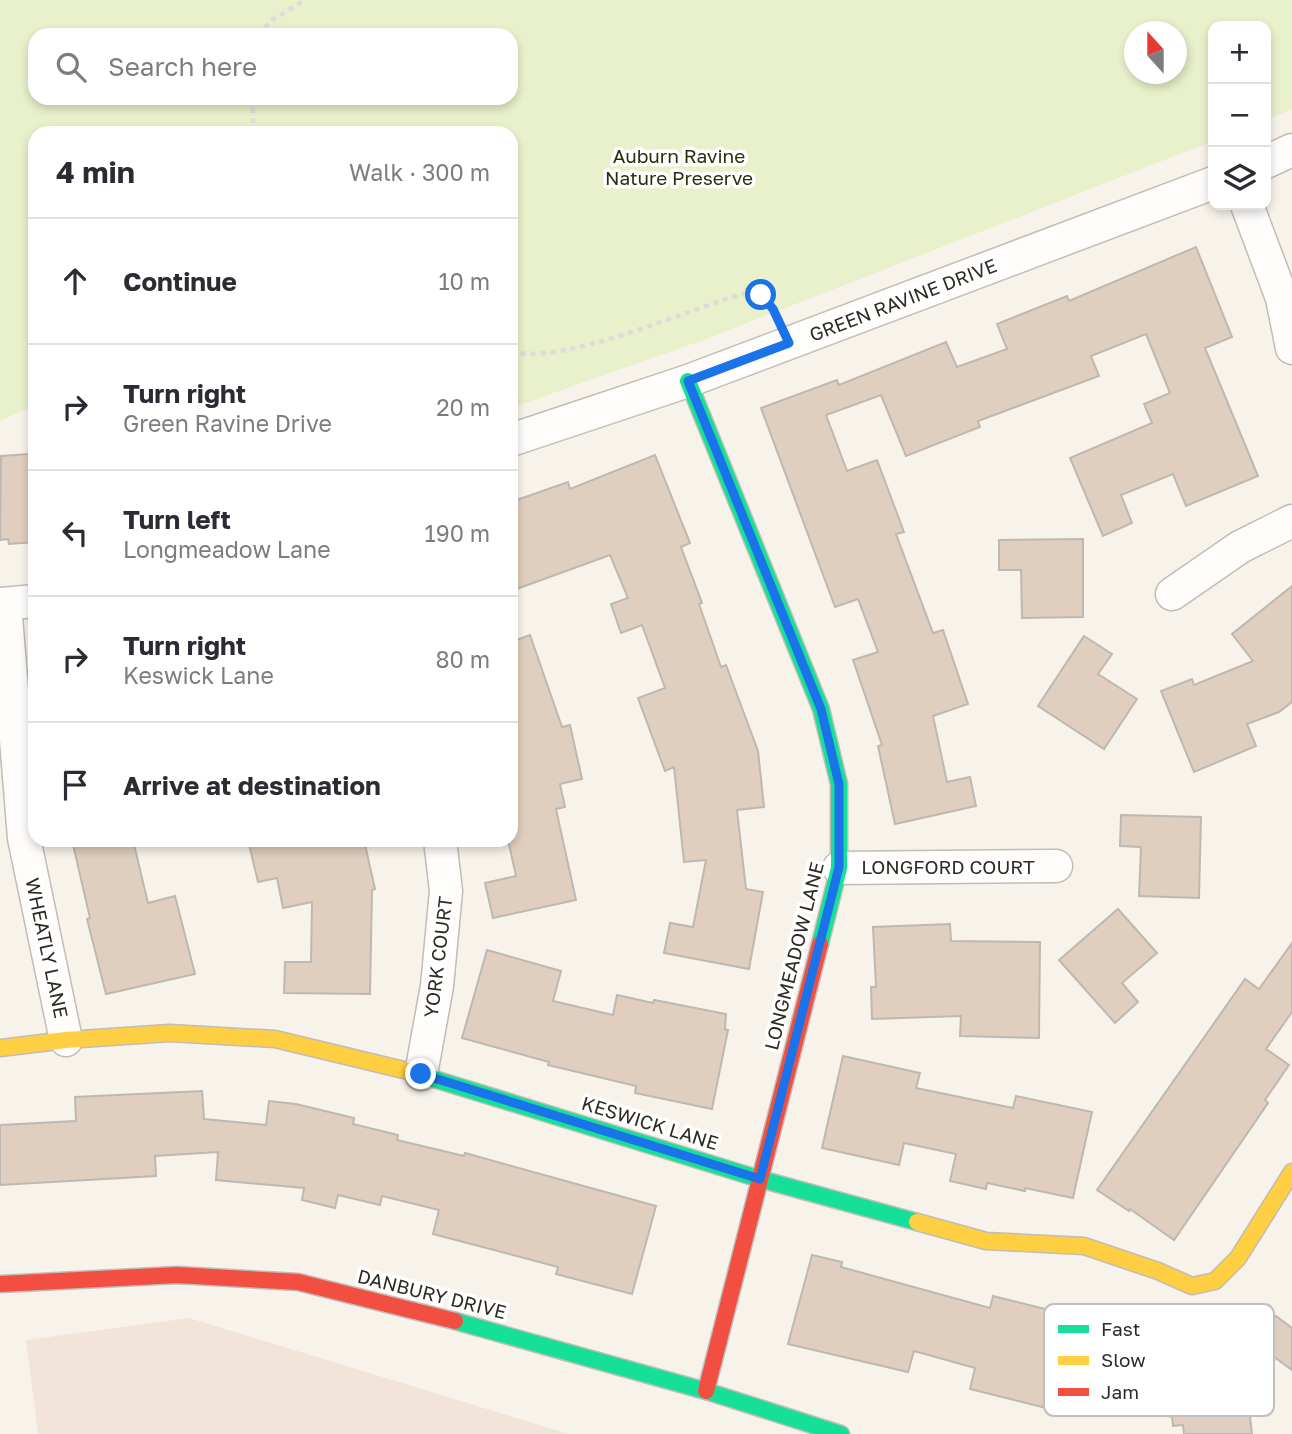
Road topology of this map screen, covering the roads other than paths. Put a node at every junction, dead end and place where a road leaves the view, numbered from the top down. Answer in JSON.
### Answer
{"nodes":[{"id":1,"x":1292,"y":150,"type":"edge"},
{"id":2,"x":1271,"y":160,"type":"edge"},
{"id":3,"x":1208,"y":185,"type":"edge"},
{"id":4,"x":1249,"y":210,"type":"edge"},
{"id":5,"x":1292,"y":348,"type":"edge"},
{"id":6,"x":688,"y":381,"type":"junction"},
{"id":7,"x":518,"y":438,"type":"edge"},
{"id":8,"x":1292,"y":521,"type":"edge"},
{"id":9,"x":1172,"y":594,"type":"dead end"},
{"id":10,"x":13,"y":603,"type":"edge"},
{"id":11,"x":441,"y":847,"type":"edge"},
{"id":12,"x":1056,"y":866,"type":"dead end"},
{"id":13,"x":839,"y":867,"type":"junction"},
{"id":14,"x":66,"y":1040,"type":"junction"},
{"id":15,"x":0,"y":1048,"type":"edge"},
{"id":16,"x":421,"y":1074,"type":"junction"},
{"id":17,"x":1292,"y":1172,"type":"edge"},
{"id":18,"x":760,"y":1179,"type":"junction"},
{"id":19,"x":0,"y":1284,"type":"edge"},
{"id":20,"x":706,"y":1391,"type":"junction"},
{"id":21,"x":841,"y":1434,"type":"edge"}],
"edges":[{"from":1,"to":2,"type":"street"},
{"from":3,"to":6,"type":"street","name":"GREEN RAVINE DRIVE"},
{"from":4,"to":5,"type":"street"},
{"from":6,"to":7,"type":"street","name":"GREEN RAVINE DRIVE"},
{"from":6,"to":13,"type":"street","name":"LONGMEADOW LANE"},
{"from":8,"to":9,"type":"street"},
{"from":10,"to":14,"type":"street","name":"WHEATLY LANE"},
{"from":11,"to":16,"type":"street","name":"YORK COURT"},
{"from":12,"to":13,"type":"street","name":"LONGFORD COURT"},
{"from":13,"to":18,"type":"street","name":"LONGMEADOW LANE"},
{"from":14,"to":15,"type":"street","name":"KESWICK LANE"},
{"from":14,"to":16,"type":"street","name":"KESWICK LANE"},
{"from":16,"to":18,"type":"street","name":"KESWICK LANE"},
{"from":17,"to":18,"type":"street","name":"KESWICK LANE"},
{"from":18,"to":20,"type":"street","name":"LONGMEADOW LANE"},
{"from":19,"to":20,"type":"street","name":"DANBURY DRIVE"},
{"from":20,"to":21,"type":"street","name":"DANBURY DRIVE"}]}
